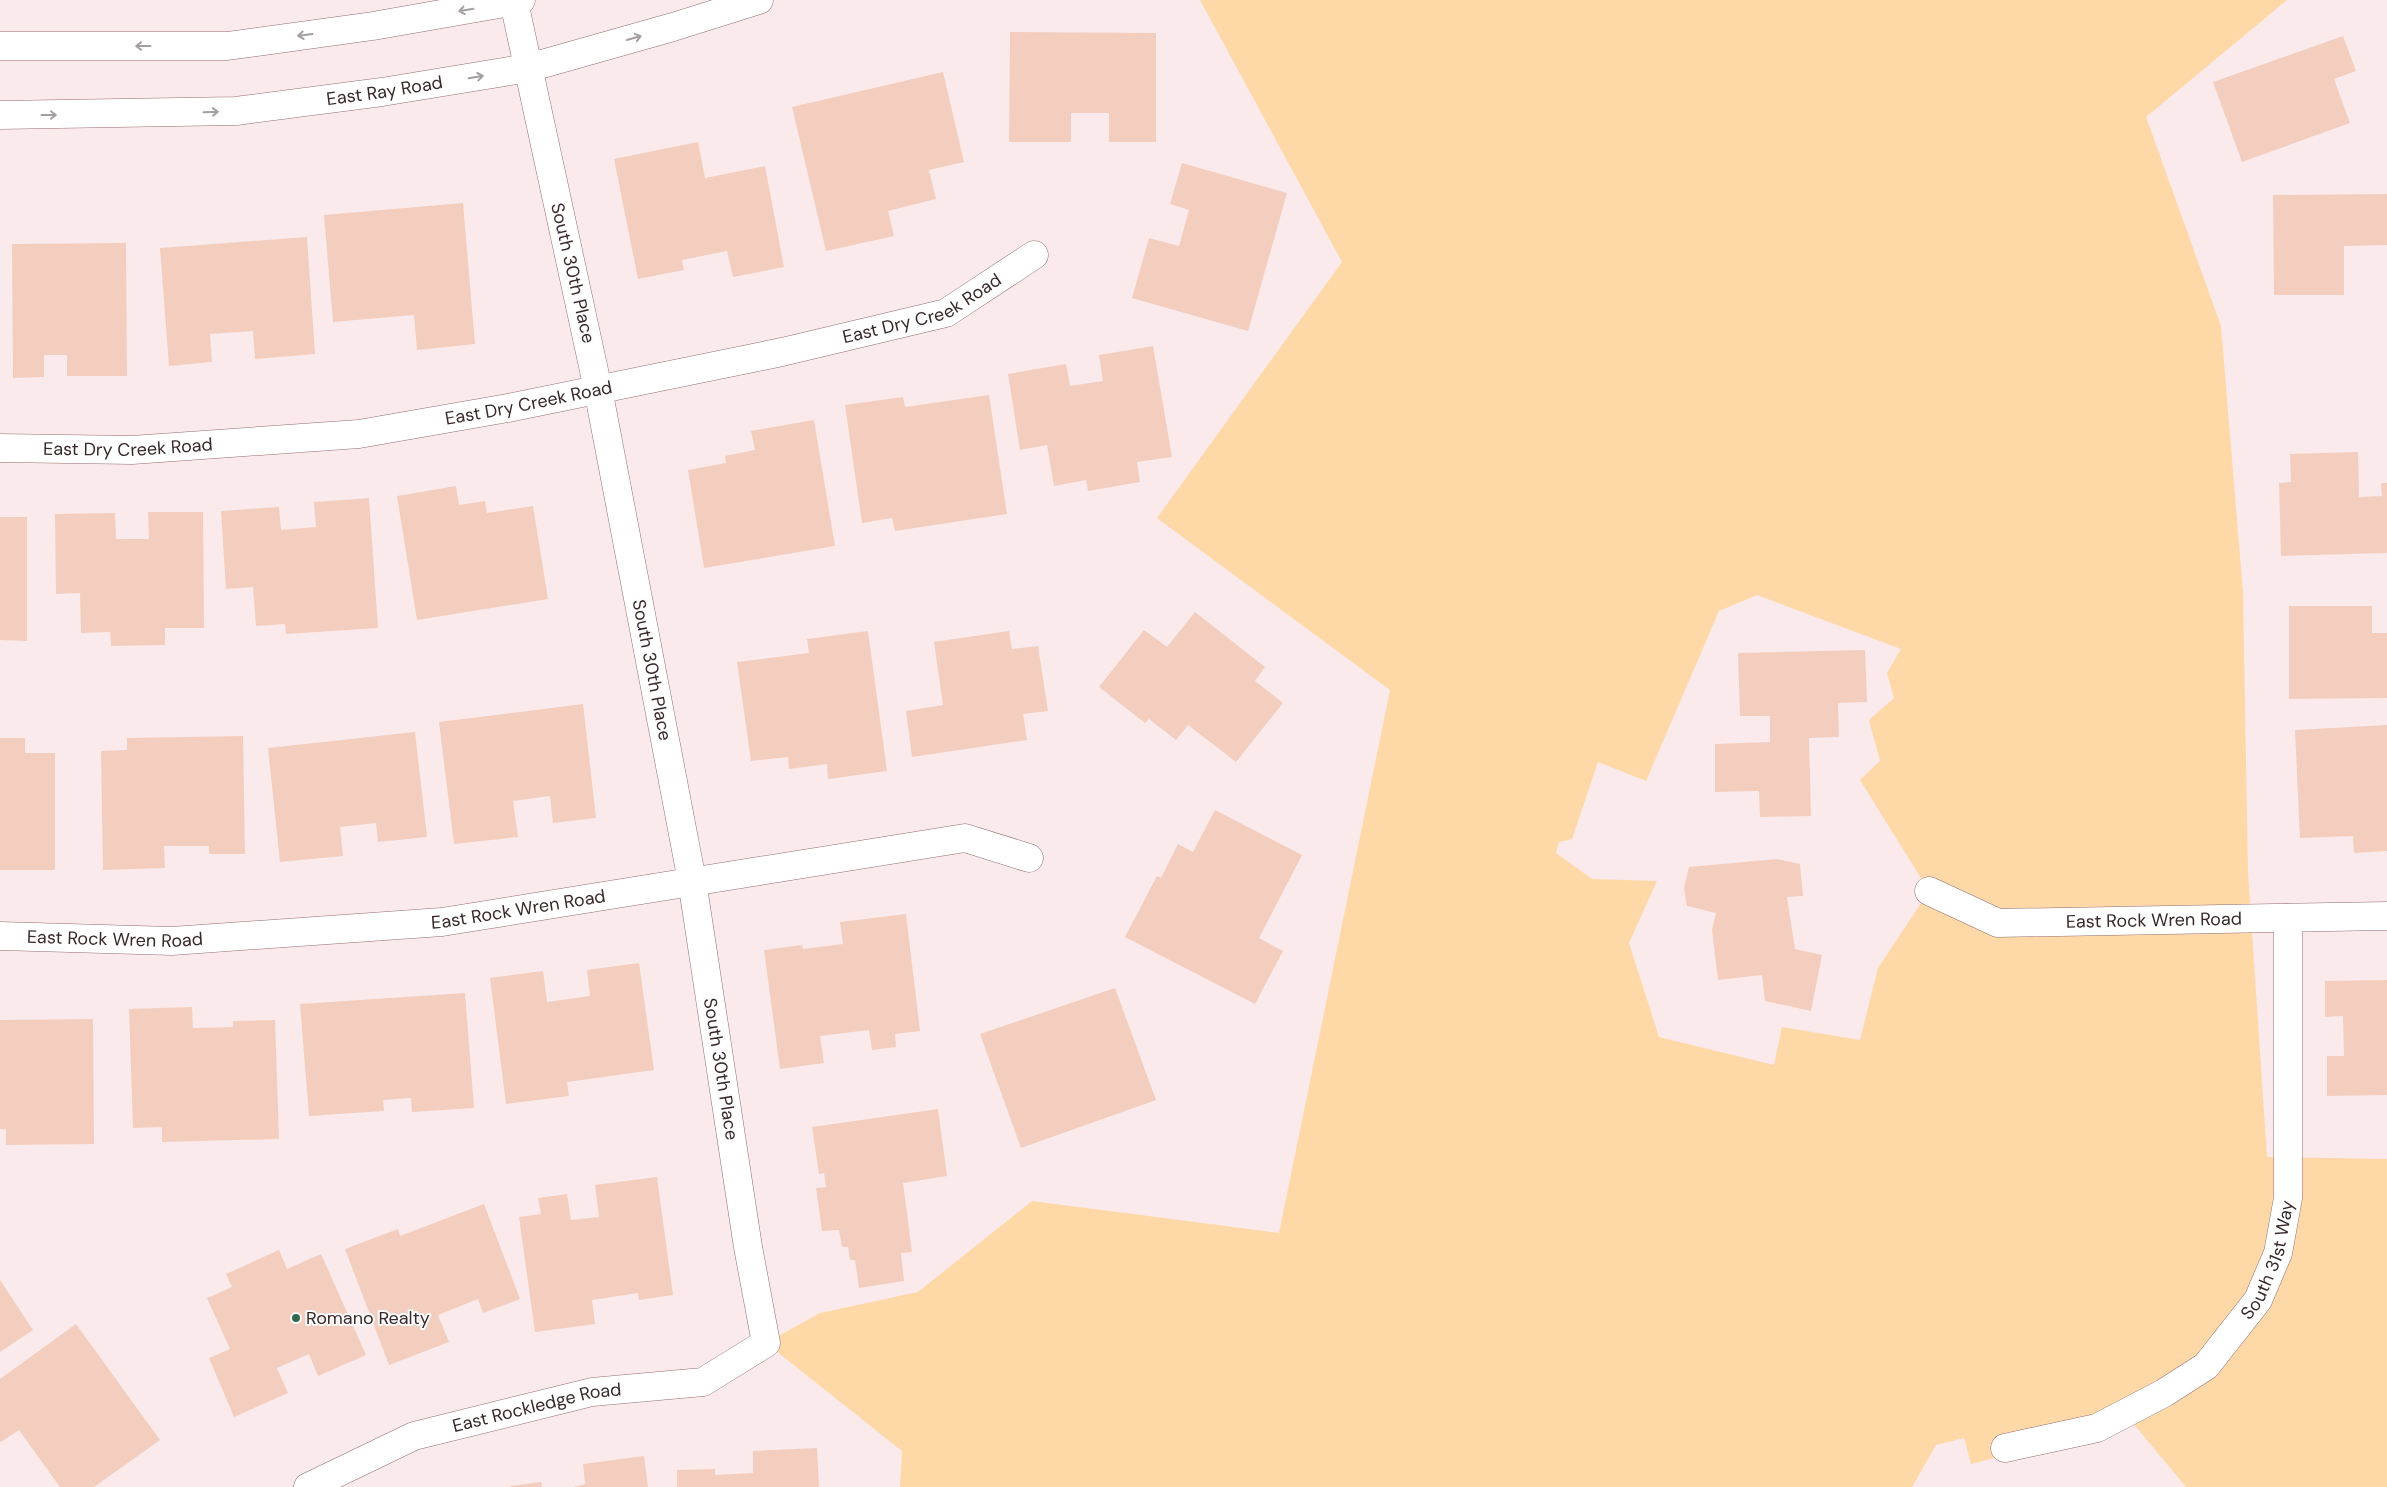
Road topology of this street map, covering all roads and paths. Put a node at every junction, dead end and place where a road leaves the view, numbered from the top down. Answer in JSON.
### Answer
{"nodes":[{"id":1,"x":758,"y":0,"type":"edge"},
{"id":2,"x":517,"y":1,"type":"edge"},
{"id":3,"x":0,"y":46,"type":"edge"},
{"id":4,"x":528,"y":68,"type":"junction"},
{"id":5,"x":0,"y":115,"type":"edge"},
{"id":6,"x":1034,"y":255,"type":"dead end"},
{"id":7,"x":598,"y":389,"type":"junction"},
{"id":8,"x":0,"y":448,"type":"edge"},
{"id":9,"x":1029,"y":858,"type":"dead end"},
{"id":10,"x":692,"y":881,"type":"junction"},
{"id":11,"x":1929,"y":891,"type":"dead end"},
{"id":12,"x":2387,"y":916,"type":"edge"},
{"id":13,"x":2288,"y":918,"type":"junction"},
{"id":14,"x":0,"y":936,"type":"edge"},
{"id":15,"x":766,"y":1343,"type":"joint"},
{"id":16,"x":2005,"y":1448,"type":"dead end"},
{"id":17,"x":308,"y":1487,"type":"edge"}],
"edges":[{"from":4,"to":1,"type":"street","name":"East Ray Road","one_way":true},
{"from":2,"to":3,"type":"street","one_way":true},
{"from":2,"to":4,"type":"street","name":"South 30th Place"},
{"from":5,"to":4,"type":"street","name":"East Ray Road","one_way":true},
{"from":4,"to":7,"type":"street","name":"South 30th Place"},
{"from":6,"to":7,"type":"street","name":"East Dry Creek Road"},
{"from":7,"to":8,"type":"street","name":"East Dry Creek Road"},
{"from":7,"to":10,"type":"street","name":"South 30th Place"},
{"from":9,"to":10,"type":"street","name":"East Rock Wren Road"},
{"from":10,"to":14,"type":"street","name":"East Rock Wren Road"},
{"from":10,"to":15,"type":"street","name":"South 30th Place"},
{"from":11,"to":13,"type":"street","name":"East Rock Wren Road"},
{"from":12,"to":13,"type":"street","name":"East Rock Wren Road"},
{"from":13,"to":16,"type":"street","name":"South 31st Way"},
{"from":15,"to":17,"type":"street","name":"East Rockledge Road"}]}
